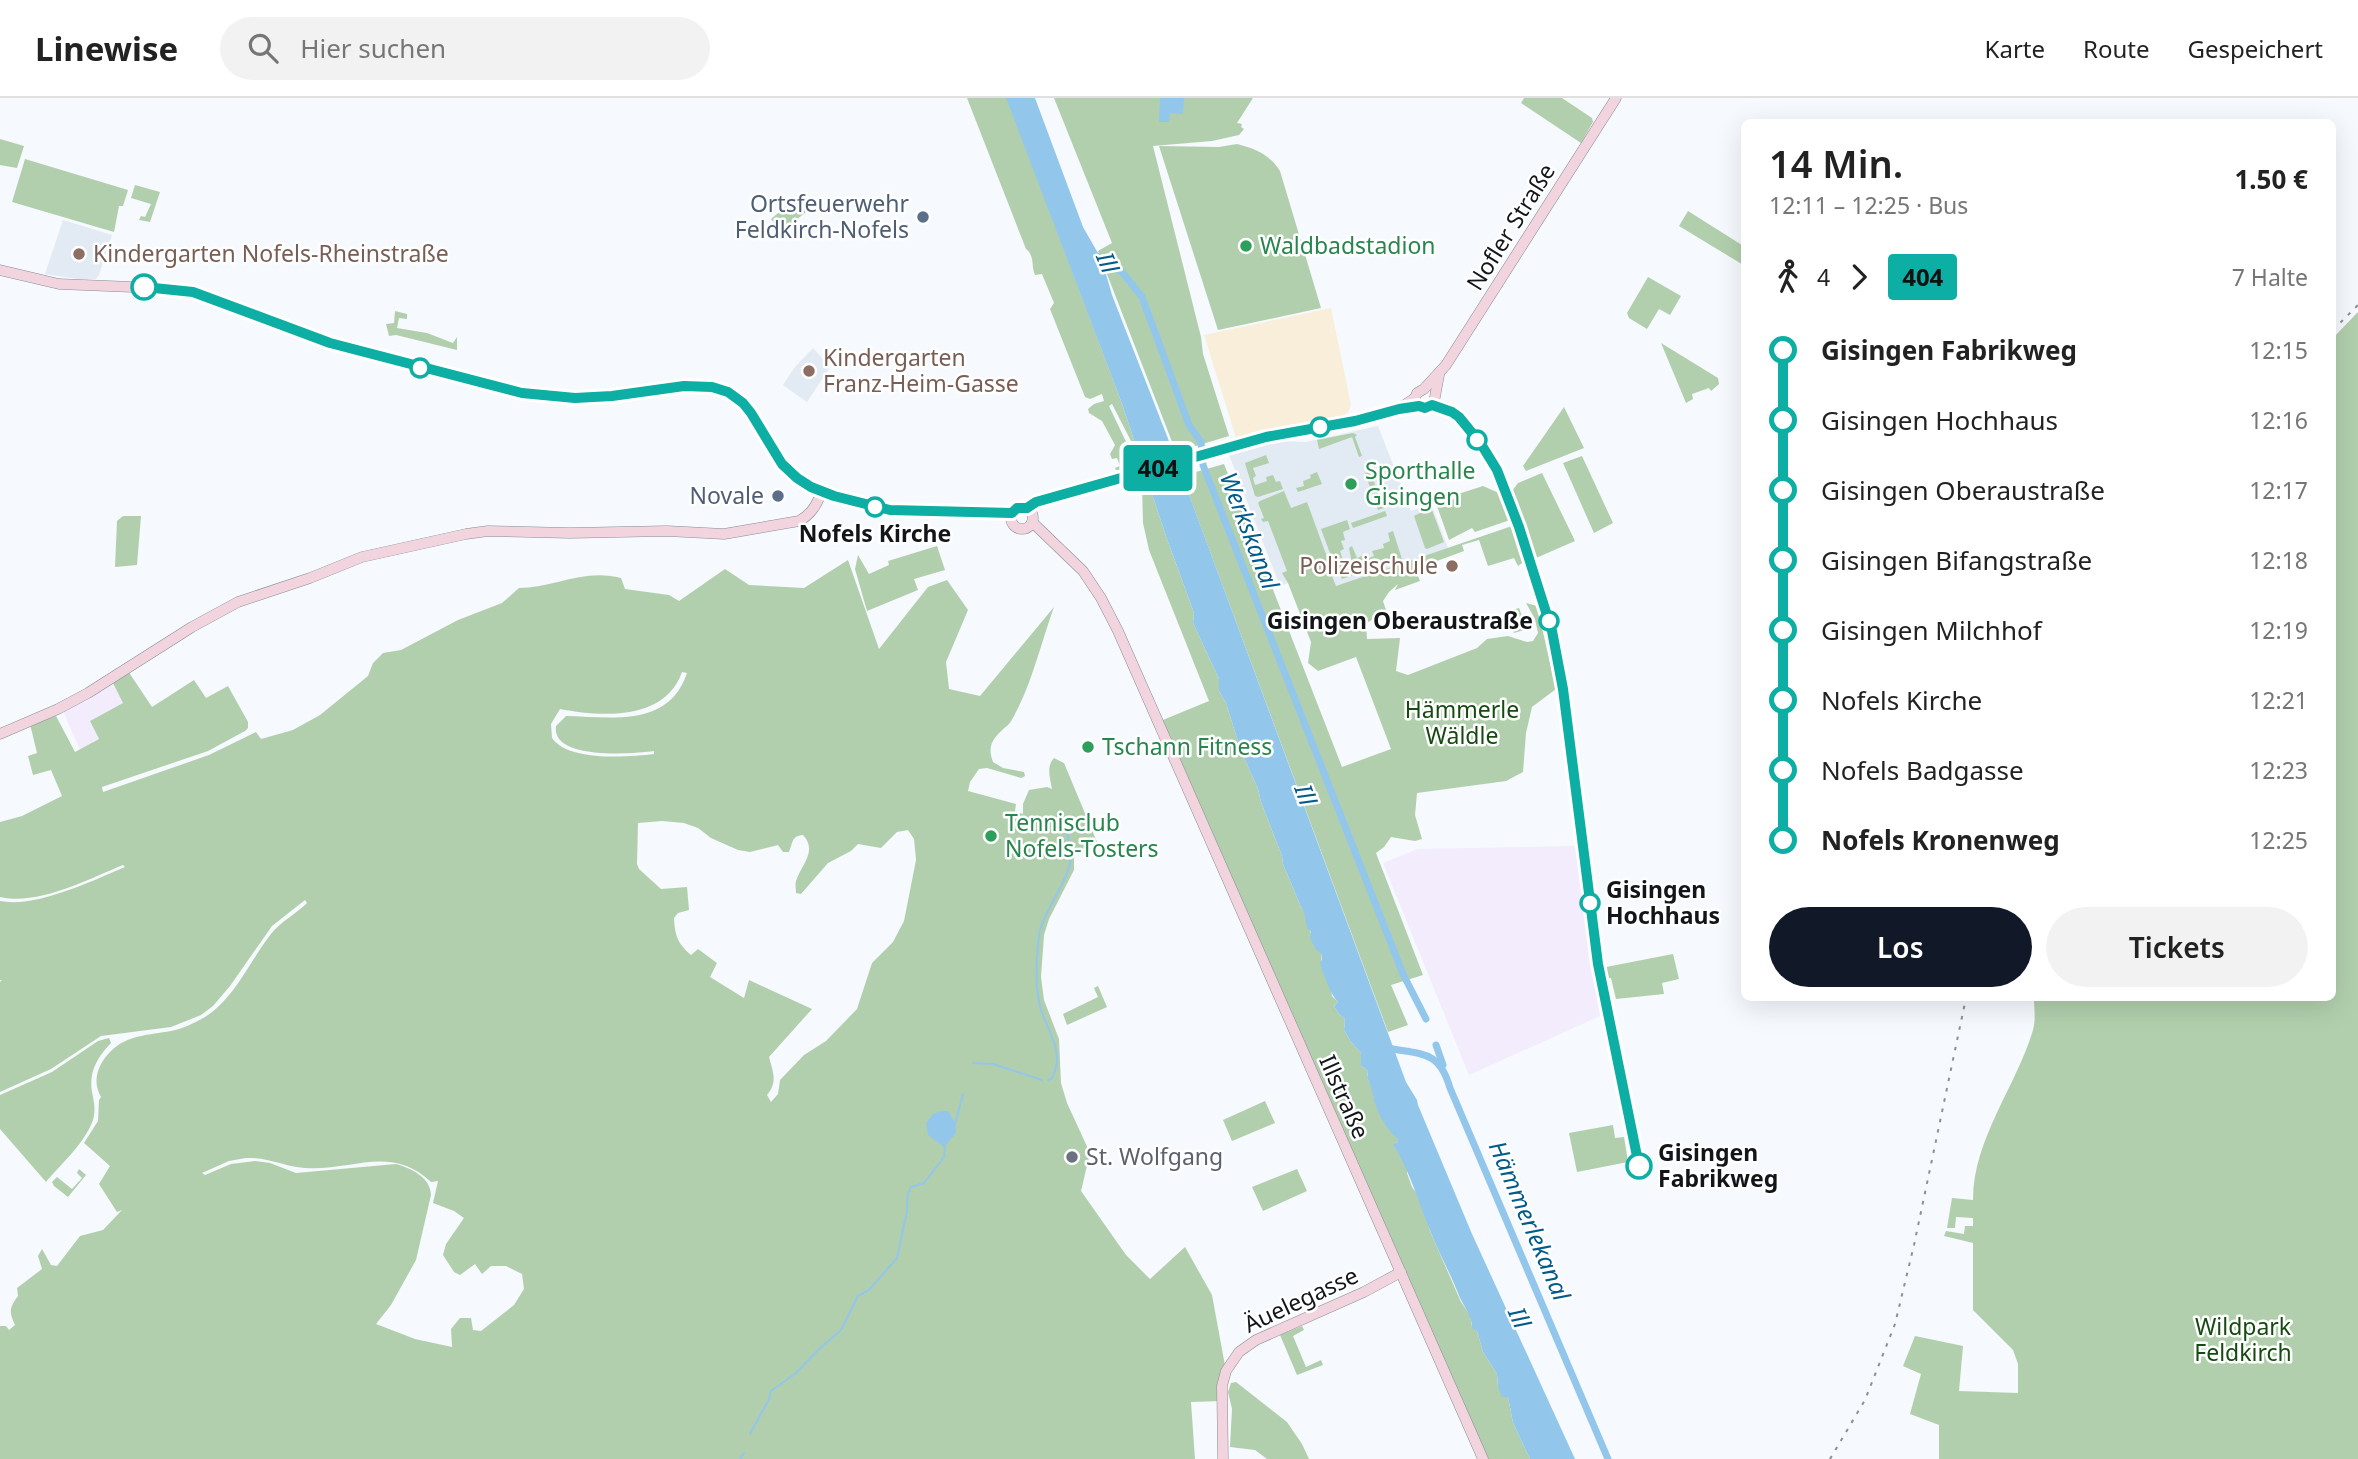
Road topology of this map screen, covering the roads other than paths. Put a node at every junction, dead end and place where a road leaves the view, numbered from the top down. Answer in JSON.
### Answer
{"nodes":[{"id":1,"x":1616,"y":98,"type":"edge"},
{"id":2,"x":0,"y":270,"type":"edge"},
{"id":3,"x":1429,"y":392,"type":"junction"},
{"id":4,"x":1417,"y":402,"type":"junction"},
{"id":5,"x":822,"y":491,"type":"junction"},
{"id":6,"x":1011,"y":517,"type":"junction"},
{"id":7,"x":1030,"y":518,"type":"junction"},
{"id":8,"x":0,"y":734,"type":"edge"},
{"id":9,"x":1401,"y":1272,"type":"junction"},
{"id":10,"x":1223,"y":1459,"type":"edge"},
{"id":11,"x":1483,"y":1459,"type":"edge"}],
"edges":[{"from":1,"to":3,"type":"main road","name":"Nofler Straße"},
{"from":2,"to":5,"type":"main road","name":"Illstraße"},
{"from":3,"to":4,"type":"main road","name":"Nofler Straße"},
{"from":3,"to":4,"type":"main road"},
{"from":4,"to":7,"type":"main road"},
{"from":5,"to":6,"type":"main road","name":"Illstraße"},
{"from":5,"to":8,"type":"main road"},
{"from":6,"to":7,"type":"main road"},
{"from":6,"to":7,"type":"main road","name":"Illstraße"},
{"from":7,"to":9,"type":"main road","name":"Illstraße"},
{"from":9,"to":10,"type":"main road","name":"Äuelegasse"},
{"from":9,"to":11,"type":"main road","name":"Illstraße"}]}
